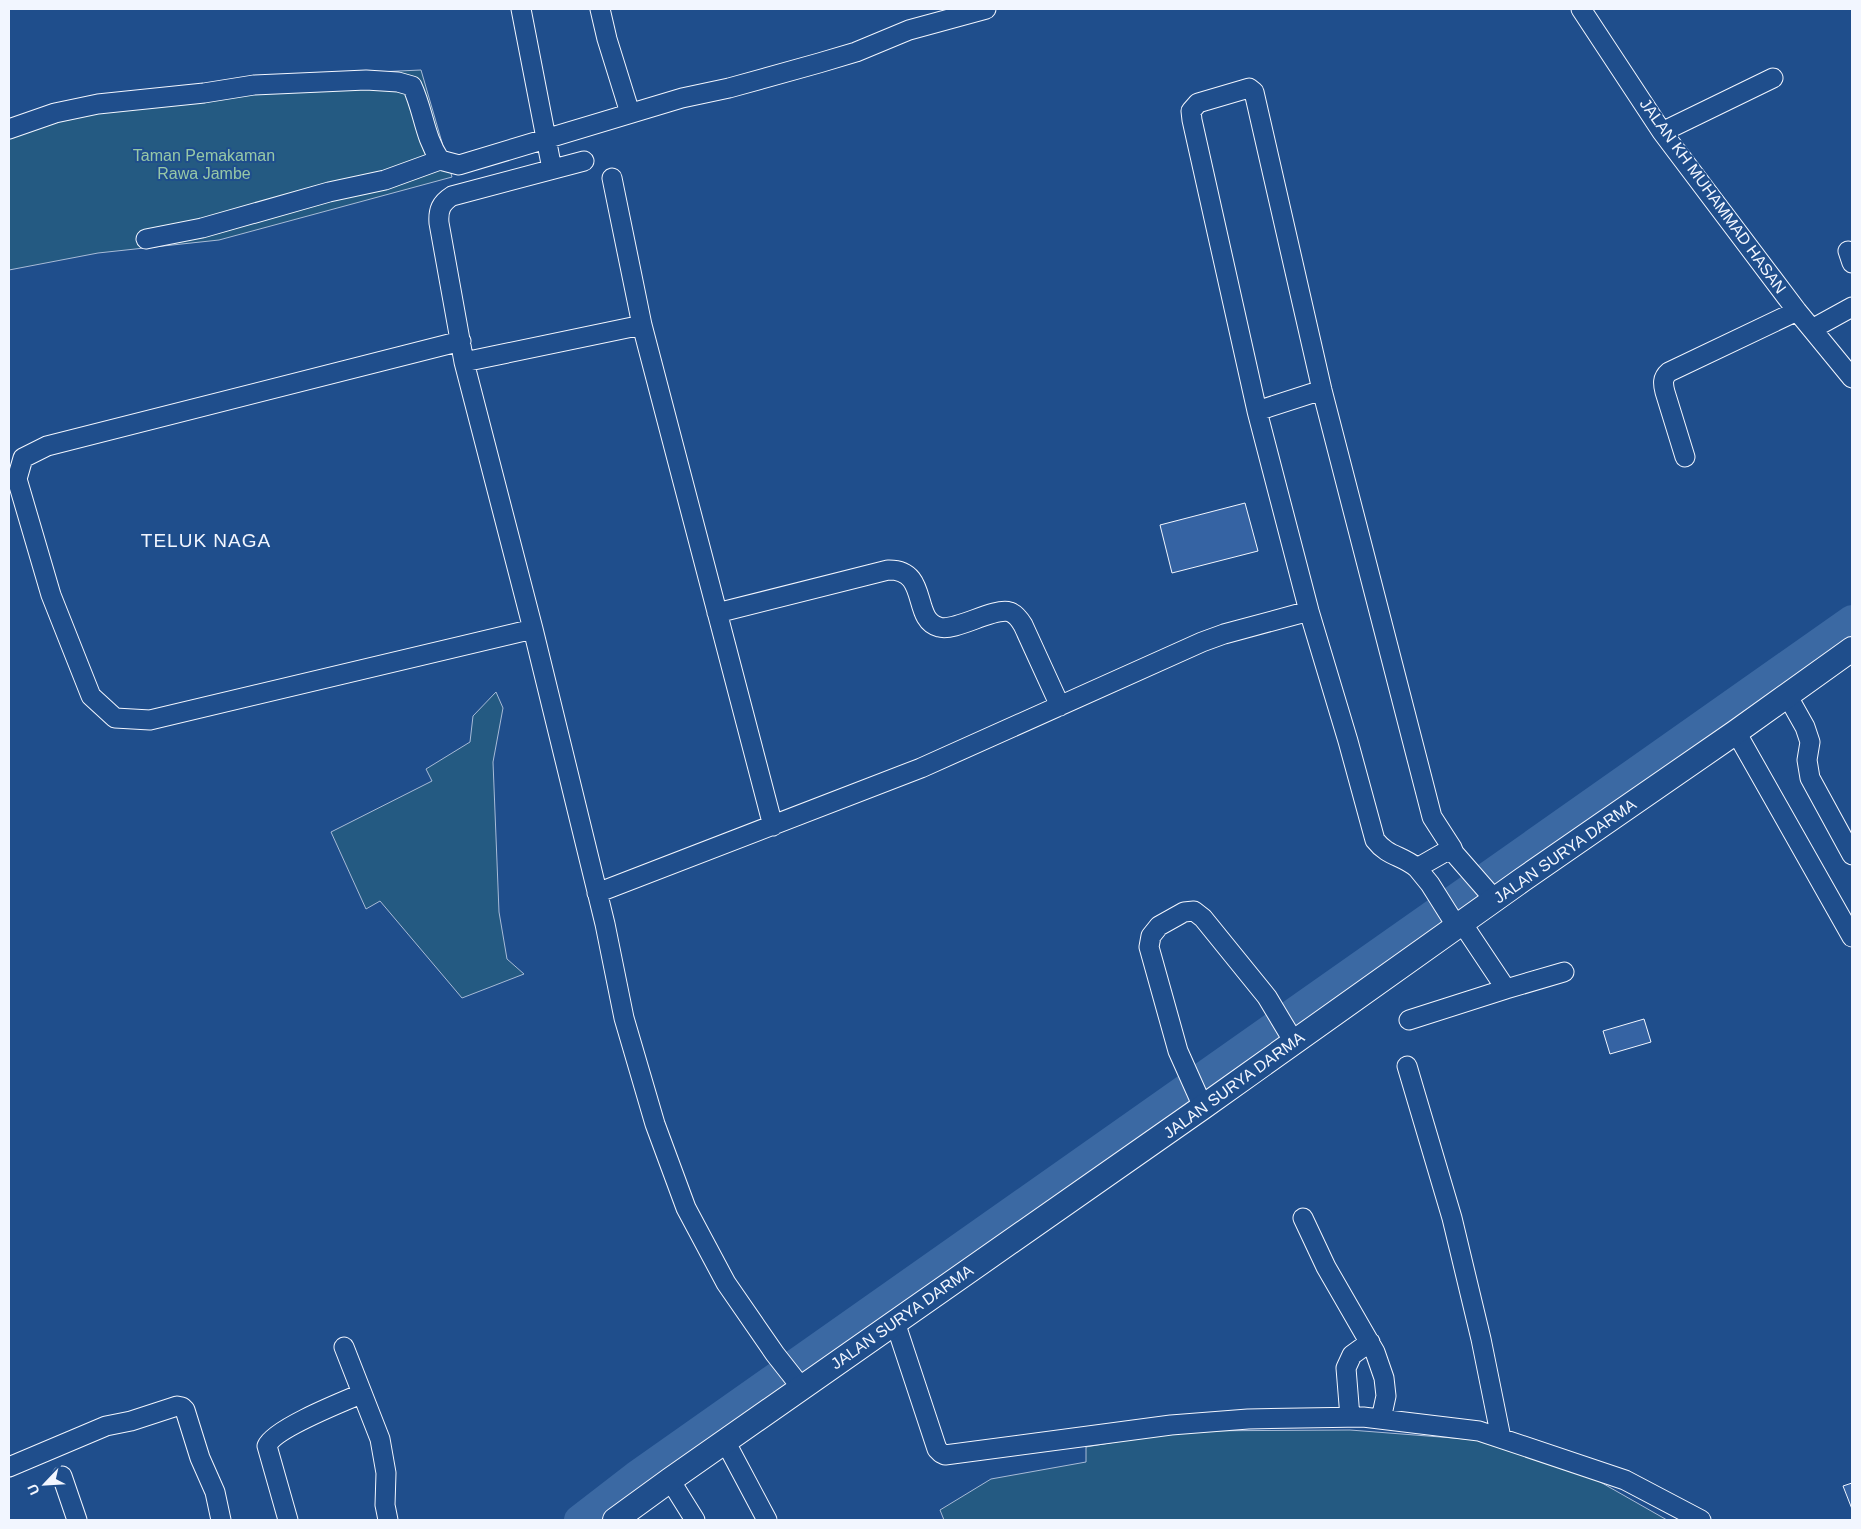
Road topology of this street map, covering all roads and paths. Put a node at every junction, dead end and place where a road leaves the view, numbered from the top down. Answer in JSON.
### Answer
{"nodes":[{"id":1,"x":520,"y":9,"type":"edge"},
{"id":2,"x":600,"y":9,"type":"edge"},
{"id":3,"x":986,"y":9,"type":"edge"},
{"id":4,"x":1581,"y":9,"type":"edge"},
{"id":5,"x":1773,"y":78,"type":"dead end"},
{"id":6,"x":630,"y":113,"type":"junction"},
{"id":7,"x":9,"y":129,"type":"edge"},
{"id":8,"x":1662,"y":132,"type":"junction"},
{"id":9,"x":546,"y":139,"type":"junction"},
{"id":10,"x":440,"y":160,"type":"junction"},
{"id":11,"x":584,"y":161,"type":"dead end"},
{"id":12,"x":552,"y":169,"type":"junction"},
{"id":13,"x":612,"y":178,"type":"dead end"},
{"id":14,"x":146,"y":239,"type":"dead end"},
{"id":15,"x":1852,"y":307,"type":"edge"},
{"id":16,"x":1797,"y":311,"type":"junction"},
{"id":17,"x":642,"y":325,"type":"junction"},
{"id":18,"x":1812,"y":329,"type":"junction"},
{"id":19,"x":461,"y":341,"type":"junction"},
{"id":20,"x":464,"y":362,"type":"junction"},
{"id":21,"x":1852,"y":378,"type":"edge"},
{"id":22,"x":1322,"y":390,"type":"junction"},
{"id":23,"x":1257,"y":411,"type":"junction"},
{"id":24,"x":1685,"y":457,"type":"dead end"},
{"id":25,"x":1309,"y":611,"type":"junction"},
{"id":26,"x":717,"y":613,"type":"junction"},
{"id":27,"x":533,"y":629,"type":"junction"},
{"id":28,"x":1852,"y":649,"type":"edge"},
{"id":29,"x":1787,"y":695,"type":"junction"},
{"id":30,"x":1060,"y":706,"type":"junction"},
{"id":31,"x":1736,"y":732,"type":"junction"},
{"id":32,"x":773,"y":826,"type":"junction"},
{"id":33,"x":1453,"y":850,"type":"junction"},
{"id":34,"x":1852,"y":855,"type":"edge"},
{"id":35,"x":1417,"y":868,"type":"junction"},
{"id":36,"x":597,"y":892,"type":"junction"},
{"id":37,"x":1491,"y":894,"type":"junction"},
{"id":38,"x":1456,"y":921,"type":"junction"},
{"id":39,"x":1852,"y":938,"type":"edge"},
{"id":40,"x":1564,"y":972,"type":"dead end"},
{"id":41,"x":1506,"y":989,"type":"junction"},
{"id":42,"x":1410,"y":1020,"type":"dead end"},
{"id":43,"x":1291,"y":1037,"type":"junction"},
{"id":44,"x":1407,"y":1066,"type":"dead end"},
{"id":45,"x":1202,"y":1103,"type":"junction"},
{"id":46,"x":1302,"y":1218,"type":"dead end"},
{"id":47,"x":895,"y":1322,"type":"junction"},
{"id":48,"x":1370,"y":1342,"type":"junction"},
{"id":49,"x":344,"y":1347,"type":"dead end"},
{"id":50,"x":798,"y":1384,"type":"junction"},
{"id":51,"x":361,"y":1394,"type":"junction"},
{"id":52,"x":1350,"y":1417,"type":"junction"},
{"id":53,"x":1381,"y":1419,"type":"junction"},
{"id":54,"x":1501,"y":1438,"type":"junction"},
{"id":55,"x":725,"y":1441,"type":"junction"},
{"id":56,"x":9,"y":1467,"type":"edge"},
{"id":57,"x":62,"y":1476,"type":"dead end"},
{"id":58,"x":670,"y":1480,"type":"junction"},
{"id":59,"x":77,"y":1520,"type":"edge"},
{"id":60,"x":221,"y":1520,"type":"edge"},
{"id":61,"x":288,"y":1520,"type":"edge"},
{"id":62,"x":388,"y":1520,"type":"edge"},
{"id":63,"x":615,"y":1520,"type":"edge"},
{"id":64,"x":694,"y":1520,"type":"edge"},
{"id":65,"x":767,"y":1520,"type":"edge"},
{"id":66,"x":1702,"y":1520,"type":"edge"}],
"edges":[{"from":1,"to":9,"type":"street"},
{"from":2,"to":6,"type":"street"},
{"from":3,"to":6,"type":"street"},
{"from":4,"to":8,"type":"street","name":"JALAN KH MUHAMMAD HASAN"},
{"from":5,"to":8,"type":"street"},
{"from":6,"to":9,"type":"street"},
{"from":7,"to":10,"type":"street"},
{"from":8,"to":16,"type":"street","name":"JALAN KH MUHAMMAD HASAN"},
{"from":9,"to":10,"type":"street"},
{"from":9,"to":12,"type":"street"},
{"from":10,"to":14,"type":"street"},
{"from":11,"to":12,"type":"street"},
{"from":12,"to":19,"type":"street"},
{"from":13,"to":17,"type":"street"},
{"from":15,"to":18,"type":"street"},
{"from":16,"to":18,"type":"street","name":"JALAN KH MUHAMMAD HASAN"},
{"from":16,"to":24,"type":"street"},
{"from":17,"to":20,"type":"street"},
{"from":17,"to":26,"type":"street"},
{"from":18,"to":21,"type":"street","name":"JALAN KH MUHAMMAD HASAN"},
{"from":19,"to":20,"type":"street"},
{"from":19,"to":27,"type":"street"},
{"from":20,"to":27,"type":"street"},
{"from":22,"to":23,"type":"street"},
{"from":22,"to":23,"type":"street"},
{"from":22,"to":33,"type":"street"},
{"from":23,"to":25,"type":"street"},
{"from":25,"to":30,"type":"street"},
{"from":25,"to":35,"type":"street"},
{"from":26,"to":30,"type":"street"},
{"from":26,"to":32,"type":"street"},
{"from":27,"to":36,"type":"street"},
{"from":28,"to":29,"type":"main road","name":"JALAN SURYA DARMA"},
{"from":29,"to":31,"type":"main road","name":"JALAN SURYA DARMA"},
{"from":29,"to":34,"type":"street"},
{"from":30,"to":32,"type":"street"},
{"from":31,"to":37,"type":"main road","name":"JALAN SURYA DARMA"},
{"from":31,"to":39,"type":"street"},
{"from":32,"to":36,"type":"street"},
{"from":33,"to":35,"type":"street"},
{"from":33,"to":37,"type":"street"},
{"from":35,"to":38,"type":"street"},
{"from":36,"to":50,"type":"street"},
{"from":37,"to":38,"type":"main road","name":"JALAN SURYA DARMA"},
{"from":38,"to":41,"type":"street"},
{"from":38,"to":43,"type":"main road","name":"JALAN SURYA DARMA"},
{"from":40,"to":41,"type":"street"},
{"from":41,"to":42,"type":"street"},
{"from":43,"to":45,"type":"main road","name":"JALAN SURYA DARMA"},
{"from":43,"to":45,"type":"street"},
{"from":44,"to":54,"type":"street"},
{"from":45,"to":47,"type":"main road","name":"JALAN SURYA DARMA"},
{"from":46,"to":48,"type":"street"},
{"from":47,"to":50,"type":"main road","name":"JALAN SURYA DARMA"},
{"from":47,"to":52,"type":"street"},
{"from":48,"to":52,"type":"street"},
{"from":48,"to":53,"type":"street"},
{"from":49,"to":51,"type":"street"},
{"from":50,"to":55,"type":"main road","name":"JALAN SURYA DARMA"},
{"from":51,"to":61,"type":"street"},
{"from":51,"to":62,"type":"street"},
{"from":52,"to":53,"type":"street"},
{"from":53,"to":54,"type":"street"},
{"from":54,"to":66,"type":"street"},
{"from":55,"to":58,"type":"main road","name":"JALAN SURYA DARMA"},
{"from":55,"to":65,"type":"street"},
{"from":56,"to":60,"type":"street"},
{"from":57,"to":59,"type":"street"},
{"from":58,"to":63,"type":"main road","name":"JALAN SURYA DARMA"},
{"from":58,"to":64,"type":"street"}]}
